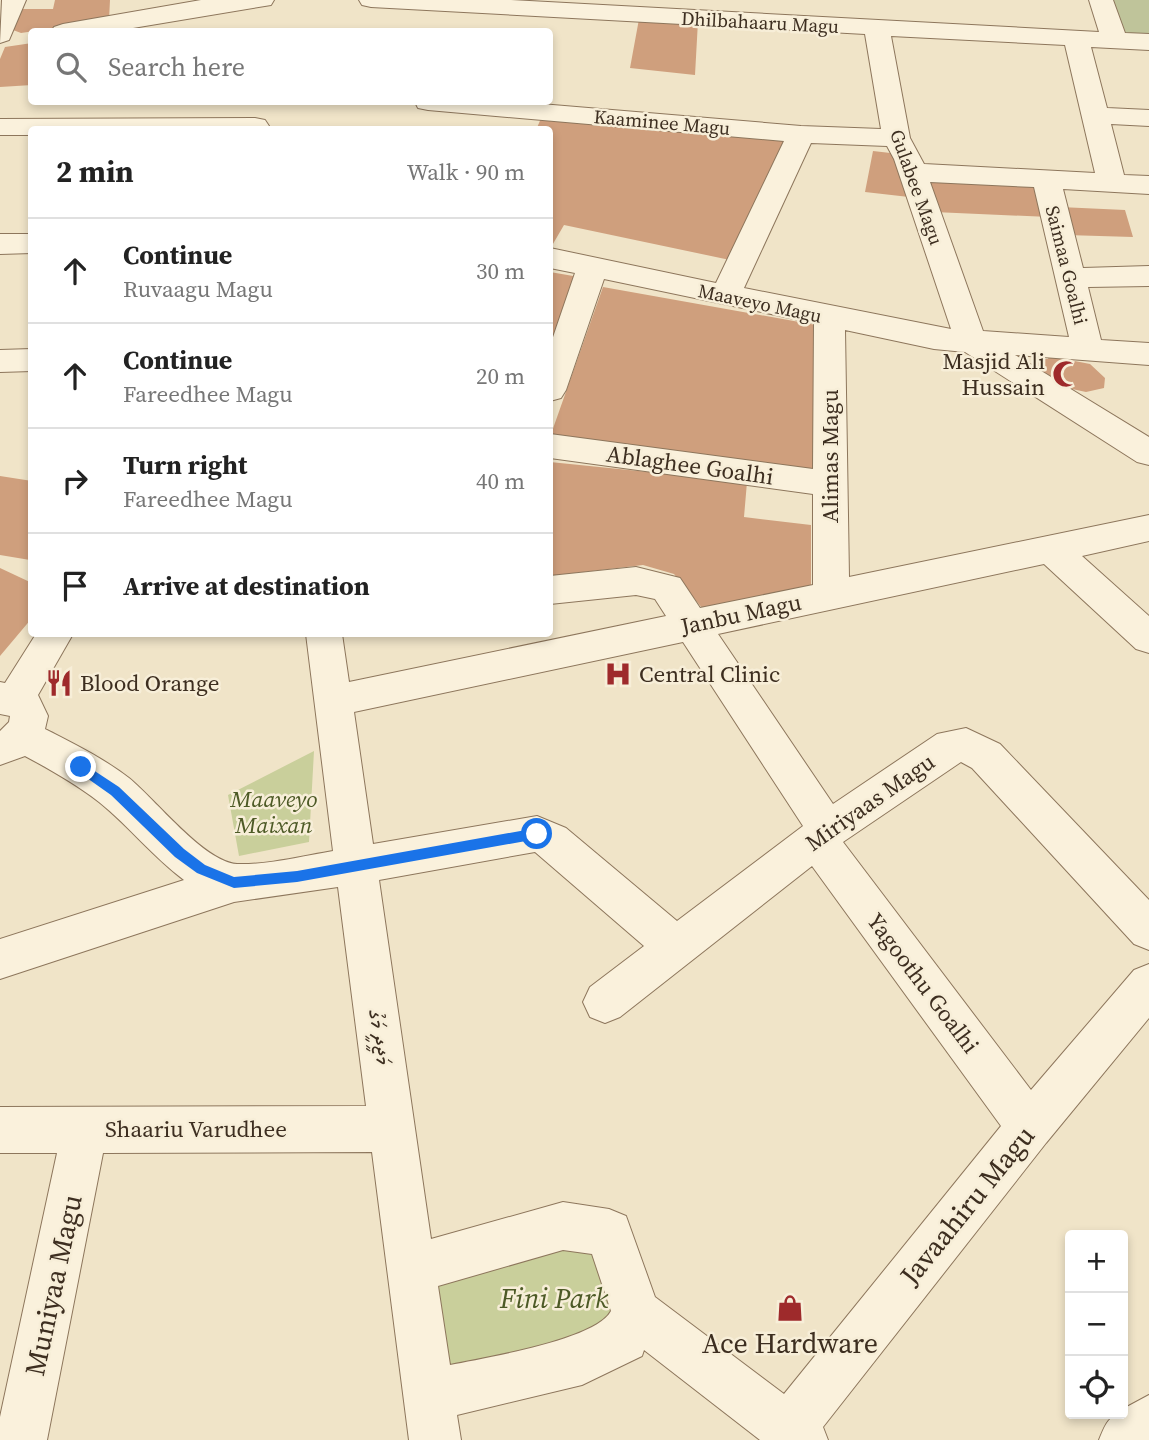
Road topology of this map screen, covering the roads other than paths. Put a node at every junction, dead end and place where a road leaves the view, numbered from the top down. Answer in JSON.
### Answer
{"nodes":[{"id":1,"x":14,"y":0,"type":"edge"},
{"id":2,"x":371,"y":0,"type":"edge"},
{"id":3,"x":1101,"y":0,"type":"edge"},
{"id":4,"x":244,"y":6,"type":"edge"},
{"id":5,"x":466,"y":11,"type":"edge"},
{"id":6,"x":778,"y":12,"type":"edge"},
{"id":7,"x":91,"y":28,"type":"edge"},
{"id":8,"x":877,"y":28,"type":"junction"},
{"id":9,"x":1076,"y":38,"type":"junction"},
{"id":10,"x":7,"y":39,"type":"edge"},
{"id":11,"x":1115,"y":40,"type":"junction"},
{"id":12,"x":1149,"y":42,"type":"edge"},
{"id":13,"x":472,"y":105,"type":"edge"},
{"id":14,"x":1095,"y":116,"type":"junction"},
{"id":15,"x":1149,"y":118,"type":"edge"},
{"id":16,"x":254,"y":119,"type":"edge"},
{"id":17,"x":531,"y":120,"type":"edge"},
{"id":18,"x":28,"y":126,"type":"edge"},
{"id":19,"x":32,"y":126,"type":"edge"},
{"id":20,"x":0,"y":127,"type":"edge"},
{"id":21,"x":801,"y":134,"type":"junction"},
{"id":22,"x":896,"y":138,"type":"junction"},
{"id":23,"x":912,"y":172,"type":"junction"},
{"id":24,"x":1046,"y":179,"type":"junction"},
{"id":25,"x":1112,"y":183,"type":"junction"},
{"id":26,"x":1149,"y":185,"type":"edge"},
{"id":27,"x":28,"y":243,"type":"edge"},
{"id":28,"x":0,"y":244,"type":"edge"},
{"id":29,"x":553,"y":259,"type":"edge"},
{"id":30,"x":593,"y":266,"type":"junction"},
{"id":31,"x":1149,"y":276,"type":"edge"},
{"id":32,"x":1070,"y":278,"type":"junction"},
{"id":33,"x":726,"y":296,"type":"junction"},
{"id":34,"x":829,"y":317,"type":"junction"},
{"id":35,"x":972,"y":343,"type":"junction"},
{"id":36,"x":1088,"y":350,"type":"junction"},
{"id":37,"x":1149,"y":354,"type":"edge"},
{"id":38,"x":28,"y":360,"type":"edge"},
{"id":39,"x":0,"y":361,"type":"edge"},
{"id":40,"x":553,"y":381,"type":"edge"},
{"id":41,"x":553,"y":446,"type":"edge"},
{"id":42,"x":1149,"y":453,"type":"edge"},
{"id":43,"x":830,"y":484,"type":"junction"},
{"id":44,"x":1149,"y":528,"type":"edge"},
{"id":45,"x":1051,"y":548,"type":"junction"},
{"id":46,"x":553,"y":590,"type":"edge"},
{"id":47,"x":831,"y":595,"type":"junction"},
{"id":48,"x":691,"y":625,"type":"junction"},
{"id":49,"x":53,"y":637,"type":"edge"},
{"id":50,"x":319,"y":637,"type":"edge"},
{"id":51,"x":1149,"y":638,"type":"edge"},
{"id":52,"x":333,"y":701,"type":"junction"},
{"id":53,"x":10,"y":721,"type":"edge"},
{"id":54,"x":822,"y":834,"type":"junction"},
{"id":55,"x":356,"y":865,"type":"junction"},
{"id":56,"x":234,"y":883,"type":"junction"},
{"id":57,"x":1149,"y":930,"type":"edge"},
{"id":58,"x":676,"y":947,"type":"junction"},
{"id":59,"x":0,"y":959,"type":"edge"},
{"id":60,"x":1149,"y":985,"type":"edge"},
{"id":61,"x":605,"y":1002,"type":"dead end"},
{"id":62,"x":1030,"y":1126,"type":"junction"},
{"id":63,"x":85,"y":1129,"type":"junction"},
{"id":64,"x":392,"y":1129,"type":"junction"},
{"id":65,"x":0,"y":1130,"type":"edge"},
{"id":66,"x":411,"y":1269,"type":"junction"},
{"id":67,"x":636,"y":1313,"type":"junction"},
{"id":68,"x":432,"y":1418,"type":"edge"},
{"id":69,"x":1149,"y":1421,"type":"edge"},
{"id":70,"x":796,"y":1434,"type":"edge"},
{"id":71,"x":21,"y":1440,"type":"edge"},
{"id":72,"x":1125,"y":1440,"type":"edge"}],
"edges":[{"from":1,"to":10,"type":"street"},
{"from":2,"to":5,"type":"street","name":"Dhilbahaaru Magu"},
{"from":3,"to":11,"type":"street"},
{"from":4,"to":7,"type":"street"},
{"from":5,"to":6,"type":"street","name":"Dhilbahaaru Magu"},
{"from":6,"to":8,"type":"street","name":"Dhilbahaaru Magu"},
{"from":8,"to":9,"type":"street","name":"Dhilbahaaru Magu"},
{"from":8,"to":22,"type":"street","name":"Gulabee Magu"},
{"from":9,"to":11,"type":"street","name":"Dhilbahaaru Magu"},
{"from":9,"to":14,"type":"street"},
{"from":11,"to":12,"type":"street","name":"Dhilbahaaru Magu"},
{"from":13,"to":17,"type":"street","name":"Kaaminee Magu"},
{"from":14,"to":15,"type":"street"},
{"from":14,"to":25,"type":"street"},
{"from":16,"to":19,"type":"street"},
{"from":17,"to":21,"type":"street","name":"Kaaminee Magu"},
{"from":18,"to":20,"type":"street"},
{"from":21,"to":22,"type":"street","name":"Kaaminee Magu"},
{"from":21,"to":33,"type":"street"},
{"from":22,"to":23,"type":"street","name":"Gulabee Magu"},
{"from":23,"to":24,"type":"street"},
{"from":23,"to":35,"type":"street","name":"Gulabee Magu"},
{"from":24,"to":25,"type":"street"},
{"from":24,"to":32,"type":"street","name":"Saimaa Goalhi"},
{"from":25,"to":26,"type":"street"},
{"from":27,"to":28,"type":"street"},
{"from":29,"to":30,"type":"street","name":"Maaveyo Magu"},
{"from":30,"to":33,"type":"street","name":"Maaveyo Magu"},
{"from":30,"to":40,"type":"street"},
{"from":31,"to":32,"type":"street"},
{"from":32,"to":36,"type":"street","name":"Saimaa Goalhi"},
{"from":33,"to":34,"type":"street","name":"Maaveyo Magu"},
{"from":34,"to":35,"type":"street","name":"Maaveyo Magu"},
{"from":34,"to":43,"type":"street","name":"Alimas Magu"},
{"from":35,"to":36,"type":"street"},
{"from":35,"to":42,"type":"street"},
{"from":36,"to":37,"type":"street"},
{"from":38,"to":39,"type":"street"},
{"from":41,"to":43,"type":"street","name":"Ablaghee Goalhi"},
{"from":43,"to":47,"type":"street","name":"Alimas Magu"},
{"from":44,"to":45,"type":"street","name":"Janbu Magu"},
{"from":45,"to":47,"type":"street","name":"Janbu Magu"},
{"from":45,"to":51,"type":"street"},
{"from":46,"to":48,"type":"street","name":"Yagoothu Goalhi"},
{"from":47,"to":48,"type":"street","name":"Janbu Magu"},
{"from":48,"to":52,"type":"street","name":"Janbu Magu"},
{"from":48,"to":54,"type":"street","name":"Yagoothu Goalhi"},
{"from":49,"to":53,"type":"street"},
{"from":50,"to":52,"type":"street","name":"މަޖީދީ މަގު"},
{"from":52,"to":55,"type":"street","name":"މަޖީދީ މަގު"},
{"from":53,"to":56,"type":"street"},
{"from":54,"to":57,"type":"street","name":"Miriyaas Magu"},
{"from":54,"to":58,"type":"street","name":"Miriyaas Magu"},
{"from":54,"to":62,"type":"street","name":"Yagoothu Goalhi"},
{"from":55,"to":56,"type":"street"},
{"from":55,"to":58,"type":"street"},
{"from":55,"to":64,"type":"street","name":"މަޖީދީ މަގު"},
{"from":56,"to":59,"type":"street"},
{"from":58,"to":61,"type":"street","name":"Miriyaas Magu"},
{"from":60,"to":62,"type":"street","name":"Javaahiru Magu"},
{"from":62,"to":70,"type":"street","name":"Javaahiru Magu"},
{"from":63,"to":64,"type":"street","name":"Shaariu Varudhee"},
{"from":63,"to":65,"type":"street","name":"Shaariu Varudhee"},
{"from":63,"to":71,"type":"street","name":"Muniyaa Magu"},
{"from":64,"to":66,"type":"street","name":"މަޖީދީ މަގު"},
{"from":66,"to":67,"type":"street"},
{"from":66,"to":68,"type":"street","name":"މަޖީދީ މަގު"},
{"from":67,"to":68,"type":"street"},
{"from":67,"to":70,"type":"street"},
{"from":69,"to":72,"type":"street"}]}
